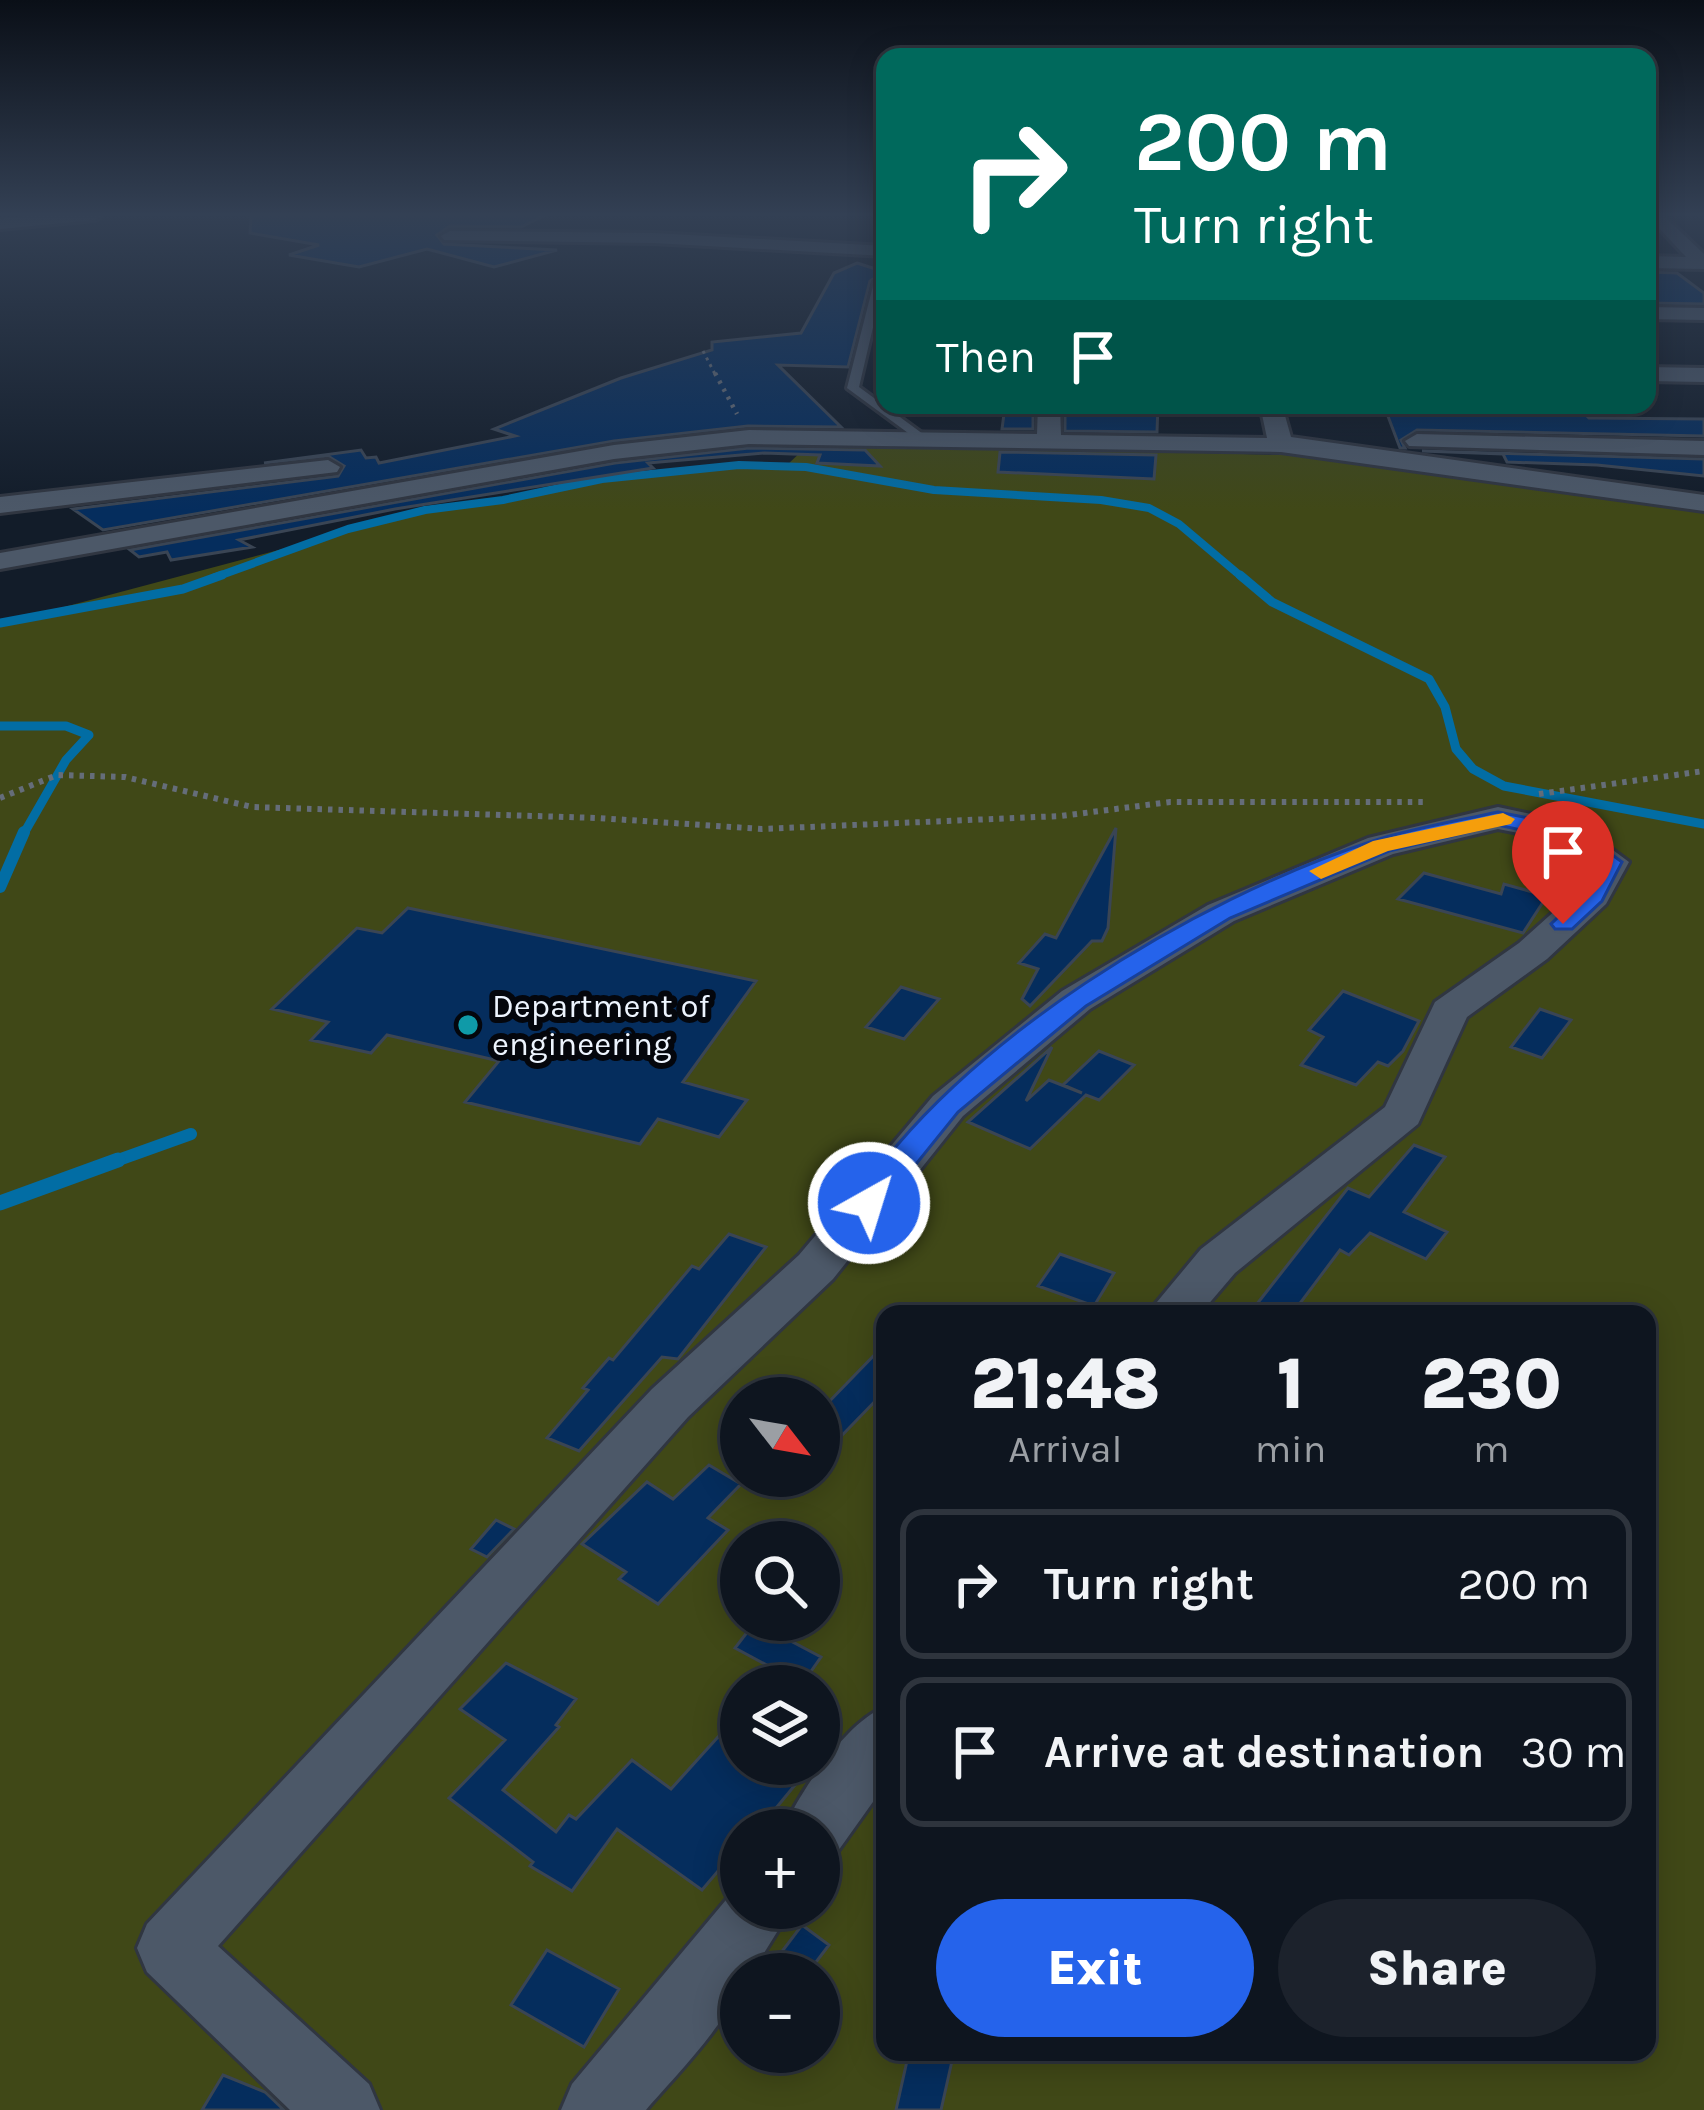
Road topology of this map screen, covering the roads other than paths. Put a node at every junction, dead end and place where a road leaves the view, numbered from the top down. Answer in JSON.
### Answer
{"nodes":[{"id":1,"x":871,"y":313,"type":"edge"},
{"id":2,"x":1674,"y":313,"type":"edge"},
{"id":3,"x":1704,"y":314,"type":"edge"},
{"id":4,"x":1656,"y":374,"type":"edge"},
{"id":5,"x":1704,"y":375,"type":"edge"},
{"id":6,"x":876,"y":405,"type":"edge"},
{"id":7,"x":888,"y":414,"type":"edge"},
{"id":8,"x":1049,"y":414,"type":"edge"},
{"id":9,"x":1273,"y":414,"type":"edge"},
{"id":10,"x":919,"y":437,"type":"junction"},
{"id":11,"x":1049,"y":442,"type":"junction"},
{"id":12,"x":1280,"y":445,"type":"junction"},
{"id":13,"x":1704,"y":448,"type":"edge"},
{"id":14,"x":328,"y":467,"type":"dead end"},
{"id":15,"x":1704,"y":503,"type":"edge"},
{"id":16,"x":0,"y":505,"type":"edge"},
{"id":17,"x":0,"y":561,"type":"edge"},
{"id":18,"x":1180,"y":1305,"type":"edge"},
{"id":19,"x":876,"y":1747,"type":"edge"},
{"id":20,"x":830,"y":1809,"type":"edge"},
{"id":21,"x":743,"y":1929,"type":"edge"},
{"id":22,"x":343,"y":2110,"type":"edge"},
{"id":23,"x":598,"y":2110,"type":"edge"}],
"edges":[{"from":1,"to":6,"type":"lane"},
{"from":2,"to":3,"type":"street"},
{"from":4,"to":5,"type":"street"},
{"from":7,"to":10,"type":"lane"},
{"from":8,"to":11,"type":"street"},
{"from":9,"to":12,"type":"street"},
{"from":10,"to":11,"type":"street"},
{"from":10,"to":17,"type":"street"},
{"from":11,"to":12,"type":"street"},
{"from":12,"to":13,"type":"street"},
{"from":12,"to":15,"type":"street"},
{"from":14,"to":16,"type":"street"},
{"from":18,"to":22,"type":"street"},
{"from":19,"to":20,"type":"street"},
{"from":21,"to":23,"type":"street"}]}
